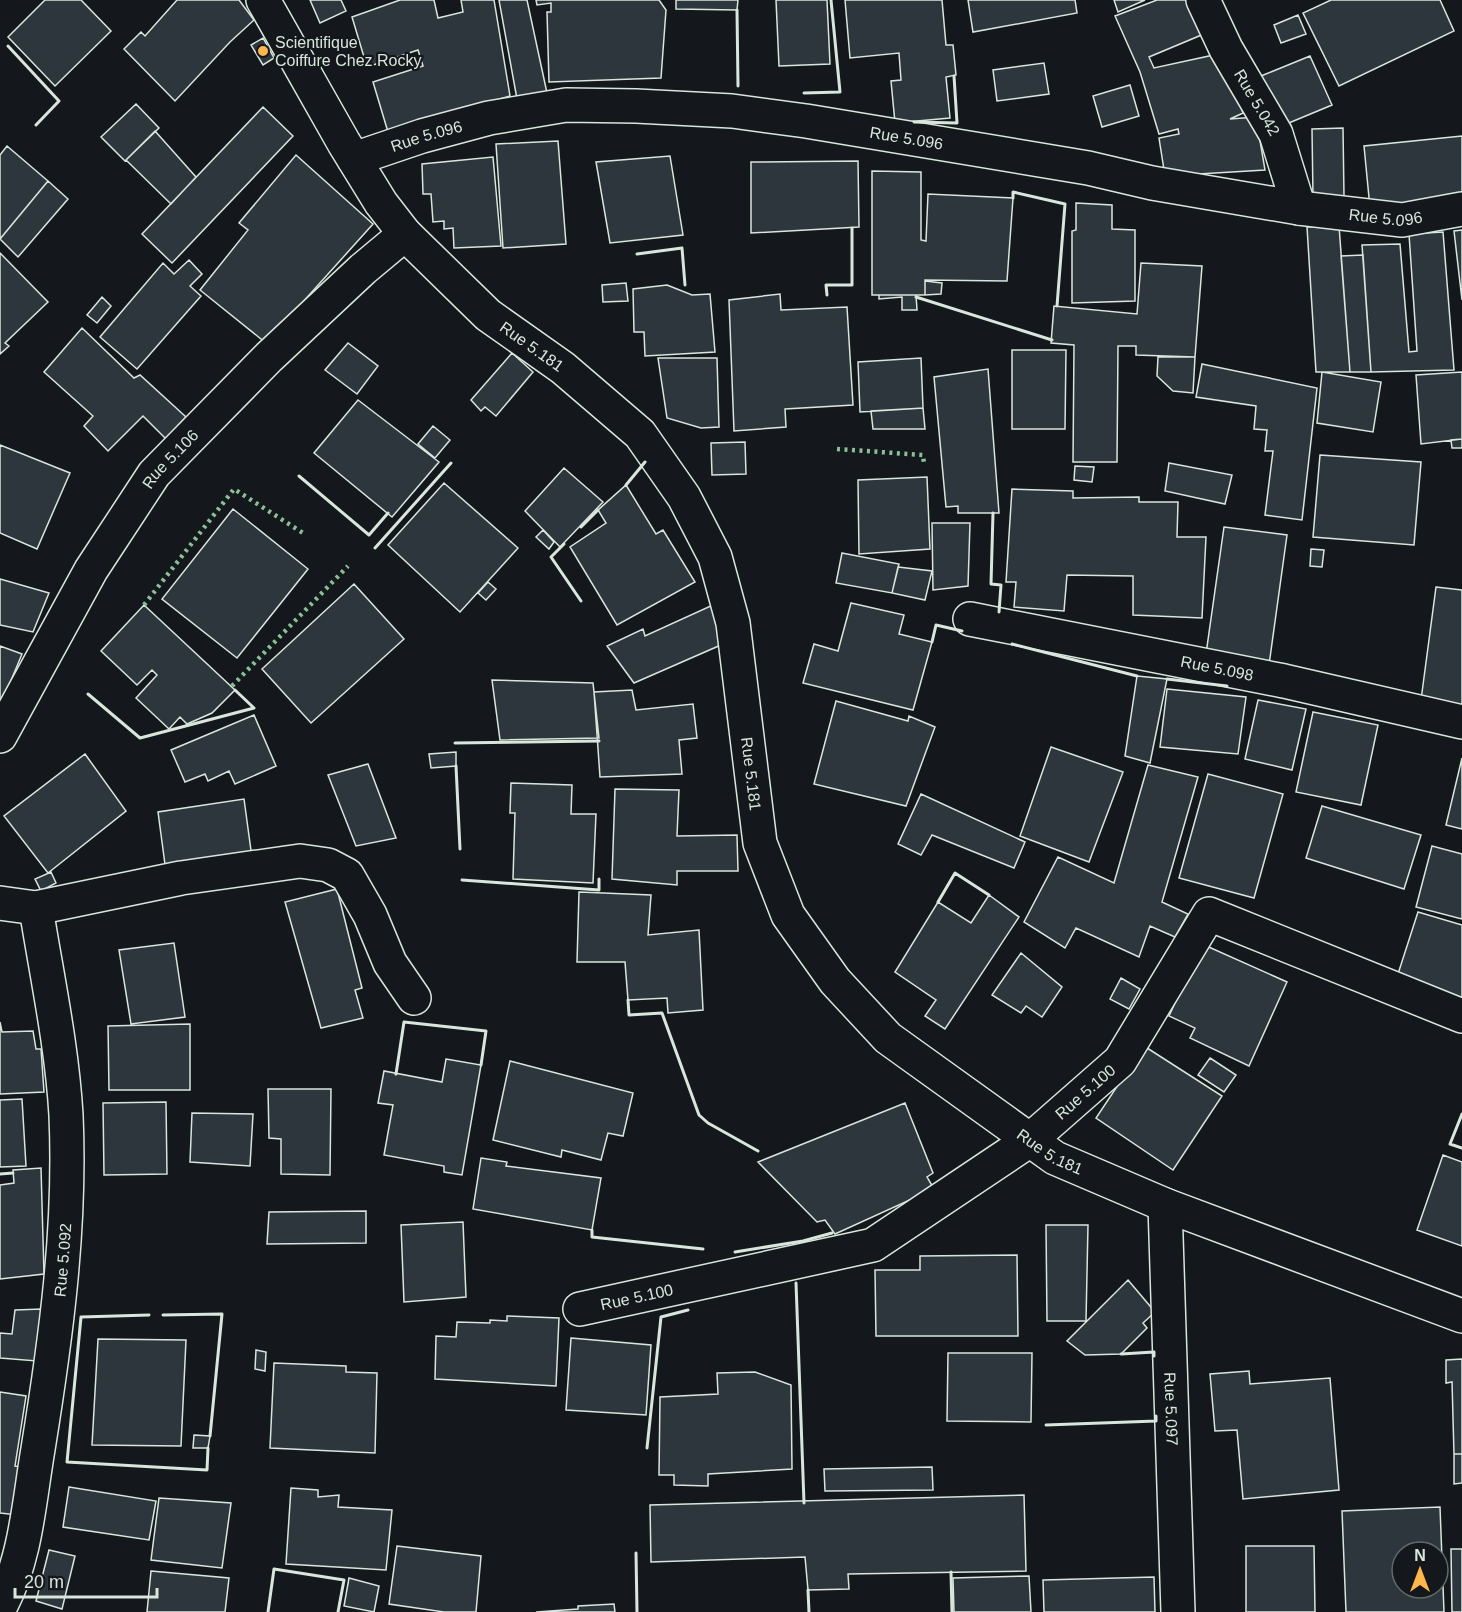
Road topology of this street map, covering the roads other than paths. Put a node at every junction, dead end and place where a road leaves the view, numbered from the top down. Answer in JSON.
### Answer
{"nodes":[{"id":1,"x":263,"y":0,"type":"edge"},
{"id":2,"x":1203,"y":0,"type":"edge"},
{"id":3,"x":354,"y":159,"type":"junction"},
{"id":4,"x":1299,"y":208,"type":"junction"},
{"id":5,"x":1462,"y":209,"type":"edge"},
{"id":6,"x":405,"y":234,"type":"junction"},
{"id":7,"x":970,"y":619,"type":"dead end"},
{"id":8,"x":1462,"y":722,"type":"edge"},
{"id":9,"x":0,"y":736,"type":"edge"},
{"id":10,"x":0,"y":903,"type":"edge"},
{"id":11,"x":36,"y":908,"type":"junction"},
{"id":12,"x":414,"y":998,"type":"dead end"},
{"id":13,"x":1462,"y":1016,"type":"edge"},
{"id":14,"x":1030,"y":1140,"type":"junction"},
{"id":15,"x":1166,"y":1205,"type":"junction"},
{"id":16,"x":580,"y":1309,"type":"dead end"},
{"id":17,"x":1462,"y":1316,"type":"edge"},
{"id":18,"x":0,"y":1607,"type":"edge"},
{"id":19,"x":1178,"y":1612,"type":"edge"}],
"edges":[{"from":1,"to":3,"type":"street","name":"Rue 5.181"},
{"from":2,"to":4,"type":"street","name":"Rue 5.042"},
{"from":3,"to":4,"type":"street","name":"Rue 5.096"},
{"from":3,"to":6,"type":"street","name":"Rue 5.181"},
{"from":4,"to":5,"type":"street","name":"Rue 5.096"},
{"from":6,"to":9,"type":"street","name":"Rue 5.106"},
{"from":6,"to":14,"type":"street","name":"Rue 5.181"},
{"from":7,"to":8,"type":"street","name":"Rue 5.098"},
{"from":10,"to":11,"type":"street"},
{"from":11,"to":12,"type":"street"},
{"from":11,"to":18,"type":"street","name":"Rue 5.092"},
{"from":13,"to":14,"type":"street","name":"Rue 5.100"},
{"from":14,"to":15,"type":"street","name":"Rue 5.181"},
{"from":14,"to":16,"type":"street","name":"Rue 5.100"},
{"from":15,"to":17,"type":"street","name":"Rue 5.181"},
{"from":15,"to":19,"type":"street","name":"Rue 5.097"}]}
